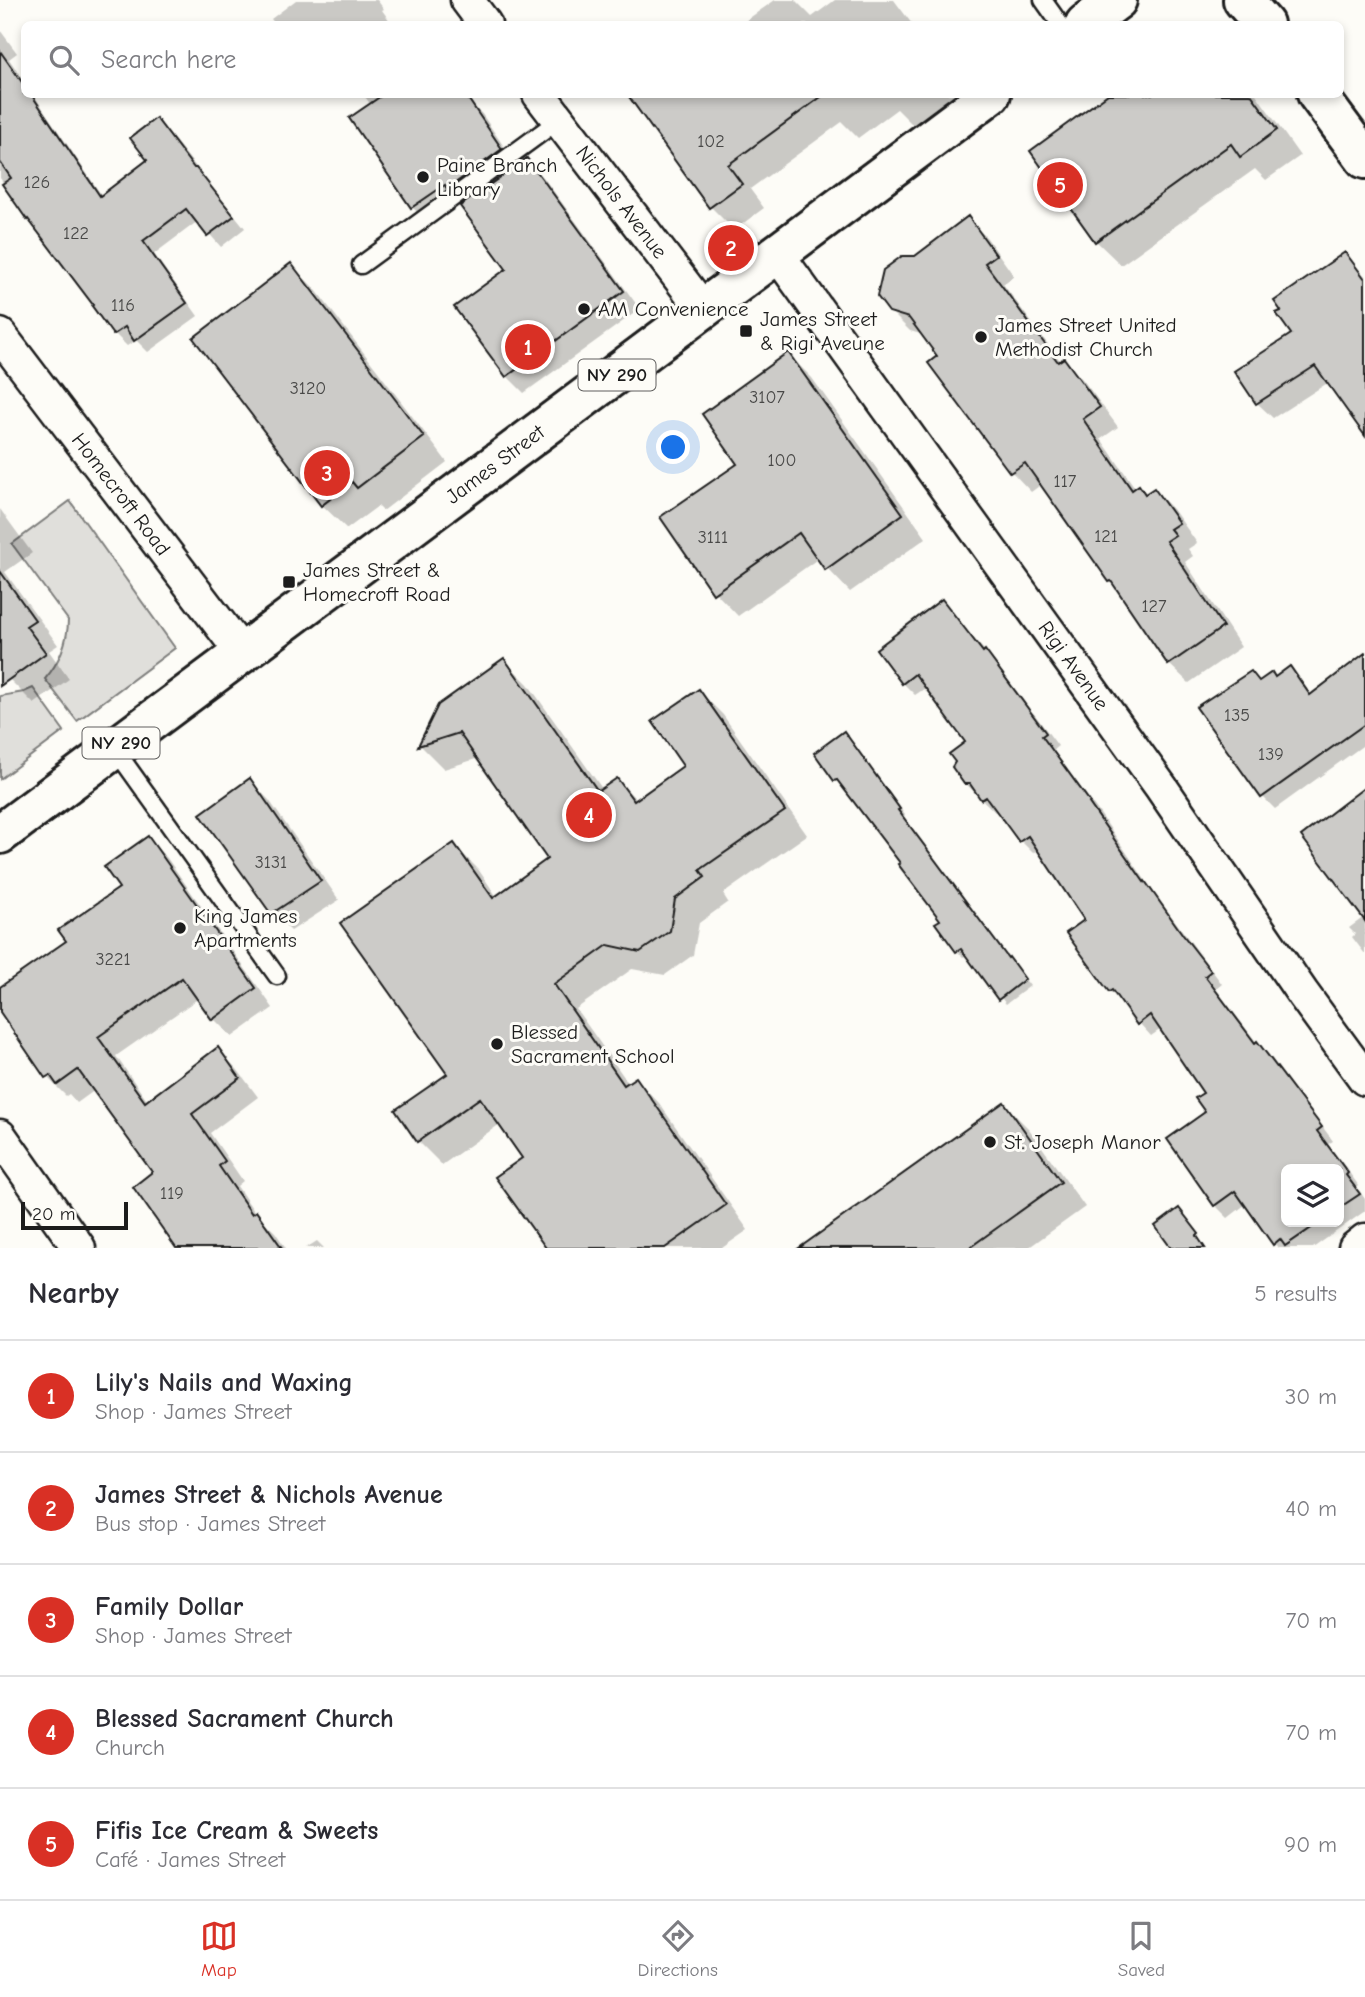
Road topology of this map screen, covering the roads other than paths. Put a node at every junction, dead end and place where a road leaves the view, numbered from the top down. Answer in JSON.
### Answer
{"nodes":[{"id":1,"x":467,"y":0,"type":"edge"},
{"id":2,"x":1043,"y":0,"type":"edge"},
{"id":3,"x":1117,"y":0,"type":"edge"},
{"id":4,"x":1243,"y":0,"type":"edge"},
{"id":5,"x":483,"y":21,"type":"edge"},
{"id":6,"x":1058,"y":21,"type":"edge"},
{"id":7,"x":1088,"y":21,"type":"edge"},
{"id":8,"x":1261,"y":21,"type":"edge"},
{"id":9,"x":542,"y":98,"type":"edge"},
{"id":10,"x":987,"y":98,"type":"edge"},
{"id":11,"x":1320,"y":98,"type":"edge"},
{"id":12,"x":559,"y":120,"type":"junction"},
{"id":13,"x":1365,"y":159,"type":"edge"},
{"id":14,"x":778,"y":255,"type":"junction"},
{"id":15,"x":361,"y":265,"type":"dead end"},
{"id":16,"x":704,"y":310,"type":"junction"},
{"id":17,"x":0,"y":335,"type":"edge"},
{"id":18,"x":242,"y":653,"type":"junction"},
{"id":19,"x":114,"y":748,"type":"junction"},
{"id":20,"x":0,"y":834,"type":"edge"},
{"id":21,"x":277,"y":976,"type":"dead end"},
{"id":22,"x":1365,"y":1079,"type":"edge"},
{"id":23,"x":0,"y":1136,"type":"edge"},
{"id":24,"x":1365,"y":1240,"type":"edge"},
{"id":25,"x":79,"y":1248,"type":"edge"},
{"id":26,"x":1355,"y":1248,"type":"edge"}],
"edges":[{"from":1,"to":5,"type":"street"},
{"from":2,"to":6,"type":"lane"},
{"from":3,"to":7,"type":"main road"},
{"from":4,"to":8,"type":"main road"},
{"from":9,"to":12,"type":"street","name":"Nichols Avenue"},
{"from":10,"to":14,"type":"main road","name":"James Street","number":"NY 290"},
{"from":11,"to":13,"type":"main road"},
{"from":12,"to":15,"type":"lane"},
{"from":12,"to":16,"type":"street","name":"Nichols Avenue"},
{"from":14,"to":16,"type":"main road","name":"James Street","number":"NY 290"},
{"from":14,"to":22,"type":"street","name":"Rigi Avenue"},
{"from":16,"to":18,"type":"main road","name":"James Street","number":"NY 290"},
{"from":17,"to":18,"type":"street","name":"Homecroft Road"},
{"from":18,"to":19,"type":"main road","name":"James Street","number":"NY 290"},
{"from":19,"to":20,"type":"main road","name":"James Street","number":"NY 290"},
{"from":19,"to":21,"type":"lane"},
{"from":23,"to":25,"type":"street"},
{"from":24,"to":26,"type":"street"}]}
